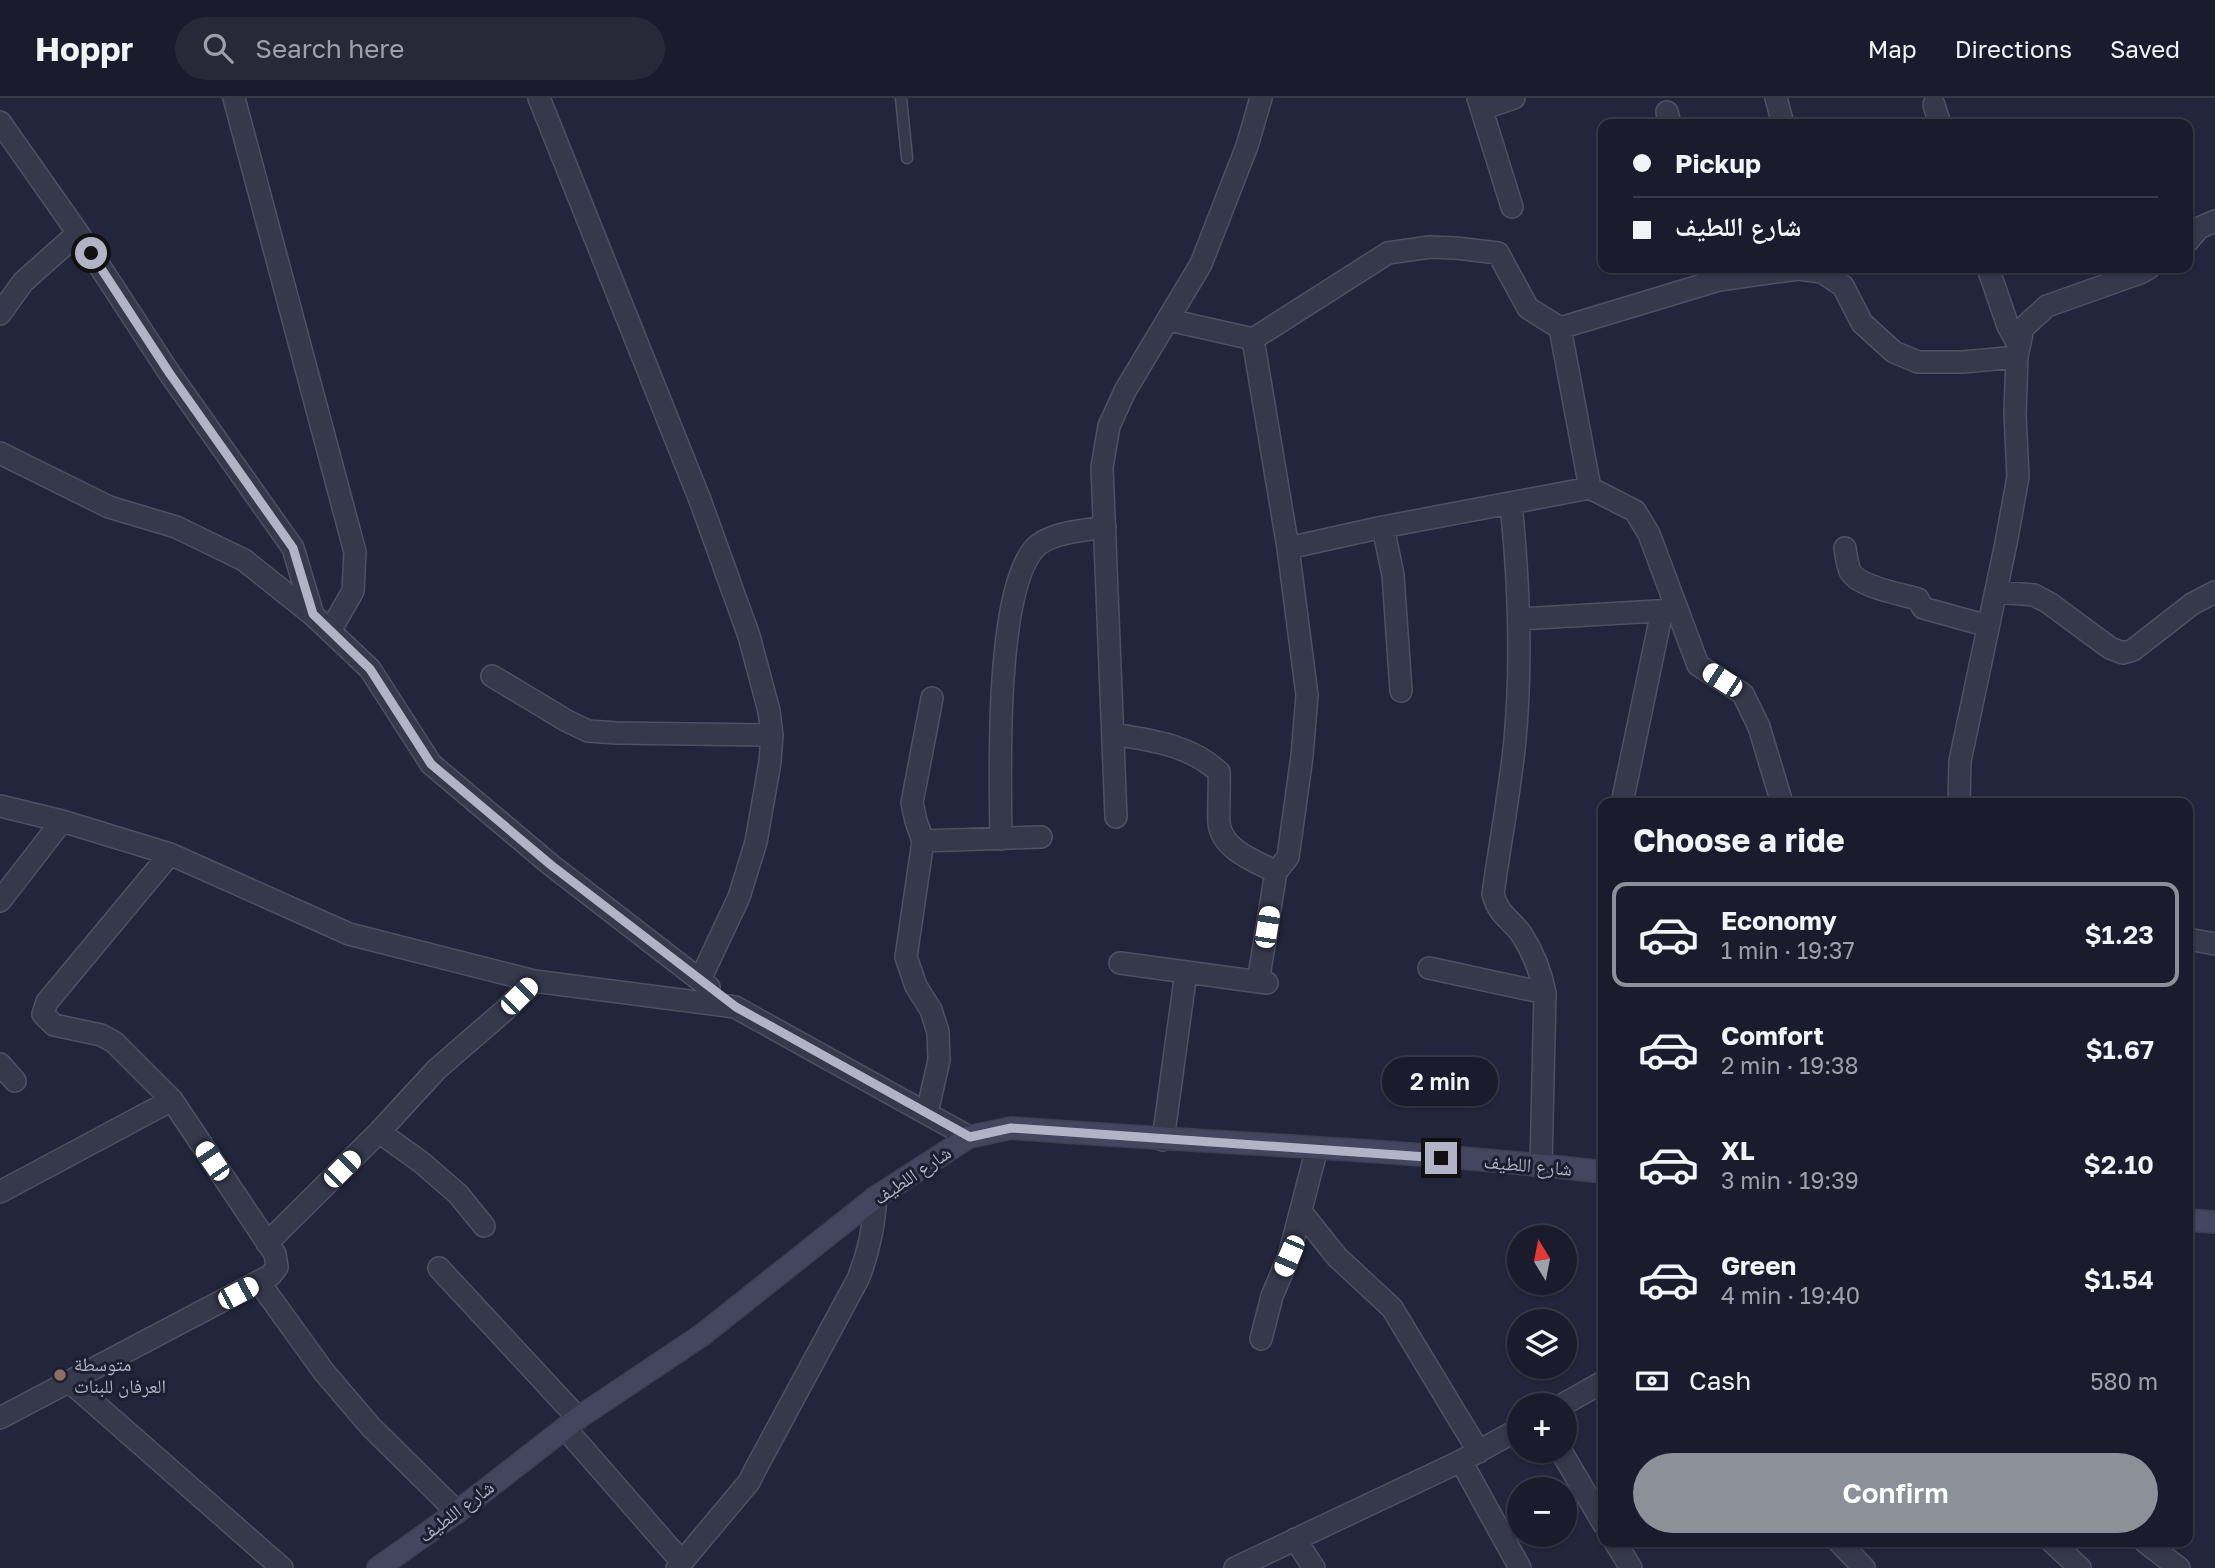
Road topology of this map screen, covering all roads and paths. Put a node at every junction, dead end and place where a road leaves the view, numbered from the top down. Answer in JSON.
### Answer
{"nodes":[{"id":1,"x":234,"y":98,"type":"edge"},
{"id":2,"x":539,"y":98,"type":"edge"},
{"id":3,"x":901,"y":98,"type":"edge"},
{"id":4,"x":1261,"y":98,"type":"edge"},
{"id":5,"x":1514,"y":98,"type":"edge"},
{"id":6,"x":1776,"y":98,"type":"edge"},
{"id":7,"x":1480,"y":104,"type":"edge"},
{"id":8,"x":1782,"y":119,"type":"edge"},
{"id":9,"x":0,"y":122,"type":"edge"},
{"id":10,"x":907,"y":158,"type":"dead end"},
{"id":11,"x":1513,"y":207,"type":"dead end"},
{"id":12,"x":2215,"y":221,"type":"edge"},
{"id":13,"x":78,"y":233,"type":"junction"},
{"id":14,"x":2193,"y":235,"type":"edge"},
{"id":15,"x":1824,"y":273,"type":"edge"},
{"id":16,"x":1990,"y":273,"type":"edge"},
{"id":17,"x":2140,"y":273,"type":"edge"},
{"id":18,"x":1717,"y":274,"type":"edge"},
{"id":19,"x":0,"y":314,"type":"edge"},
{"id":20,"x":1169,"y":320,"type":"junction"},
{"id":21,"x":1559,"y":328,"type":"junction"},
{"id":22,"x":1253,"y":339,"type":"junction"},
{"id":23,"x":2018,"y":352,"type":"junction"},
{"id":24,"x":0,"y":453,"type":"edge"},
{"id":25,"x":1590,"y":488,"type":"junction"},
{"id":26,"x":1511,"y":504,"type":"junction"},
{"id":27,"x":1105,"y":527,"type":"junction"},
{"id":28,"x":1383,"y":527,"type":"junction"},
{"id":29,"x":1288,"y":548,"type":"junction"},
{"id":30,"x":1845,"y":548,"type":"dead end"},
{"id":31,"x":1996,"y":592,"type":"junction"},
{"id":32,"x":2215,"y":592,"type":"edge"},
{"id":33,"x":1669,"y":610,"type":"junction"},
{"id":34,"x":313,"y":614,"type":"junction"},
{"id":35,"x":1519,"y":619,"type":"junction"},
{"id":36,"x":1989,"y":626,"type":"junction"},
{"id":37,"x":330,"y":631,"type":"junction"},
{"id":38,"x":492,"y":676,"type":"dead end"},
{"id":39,"x":1401,"y":691,"type":"dead end"},
{"id":40,"x":932,"y":698,"type":"dead end"},
{"id":41,"x":1113,"y":734,"type":"junction"},
{"id":42,"x":772,"y":735,"type":"junction"},
{"id":43,"x":1623,"y":798,"type":"edge"},
{"id":44,"x":1780,"y":798,"type":"edge"},
{"id":45,"x":1959,"y":798,"type":"edge"},
{"id":46,"x":0,"y":806,"type":"edge"},
{"id":47,"x":1116,"y":817,"type":"dead end"},
{"id":48,"x":62,"y":821,"type":"junction"},
{"id":49,"x":1041,"y":837,"type":"dead end"},
{"id":50,"x":1001,"y":839,"type":"junction"},
{"id":51,"x":923,"y":841,"type":"junction"},
{"id":52,"x":170,"y":854,"type":"junction"},
{"id":53,"x":1276,"y":872,"type":"junction"},
{"id":54,"x":0,"y":901,"type":"edge"},
{"id":55,"x":2193,"y":940,"type":"edge"},
{"id":56,"x":2215,"y":944,"type":"edge"},
{"id":57,"x":1120,"y":963,"type":"dead end"},
{"id":58,"x":1429,"y":968,"type":"dead end"},
{"id":59,"x":1186,"y":972,"type":"junction"},
{"id":60,"x":700,"y":980,"type":"junction"},
{"id":61,"x":534,"y":981,"type":"junction"},
{"id":62,"x":1545,"y":993,"type":"junction"},
{"id":63,"x":736,"y":1007,"type":"junction"},
{"id":64,"x":0,"y":1064,"type":"edge"},
{"id":65,"x":15,"y":1081,"type":"dead end"},
{"id":66,"x":172,"y":1100,"type":"junction"},
{"id":67,"x":928,"y":1113,"type":"junction"},
{"id":68,"x":379,"y":1132,"type":"junction"},
{"id":69,"x":970,"y":1137,"type":"junction"},
{"id":70,"x":1163,"y":1140,"type":"junction"},
{"id":71,"x":1317,"y":1148,"type":"junction"},
{"id":72,"x":1541,"y":1165,"type":"junction"},
{"id":73,"x":1598,"y":1171,"type":"edge"},
{"id":74,"x":0,"y":1192,"type":"edge"},
{"id":75,"x":876,"y":1197,"type":"junction"},
{"id":76,"x":1301,"y":1213,"type":"junction"},
{"id":77,"x":2193,"y":1220,"type":"edge"},
{"id":78,"x":2215,"y":1222,"type":"edge"},
{"id":79,"x":484,"y":1226,"type":"dead end"},
{"id":80,"x":267,"y":1243,"type":"junction"},
{"id":81,"x":439,"y":1268,"type":"dead end"},
{"id":82,"x":259,"y":1282,"type":"junction"},
{"id":83,"x":1261,"y":1339,"type":"dead end"},
{"id":84,"x":70,"y":1382,"type":"junction"},
{"id":85,"x":1598,"y":1385,"type":"edge"},
{"id":86,"x":1577,"y":1397,"type":"edge"},
{"id":87,"x":0,"y":1418,"type":"edge"},
{"id":88,"x":572,"y":1423,"type":"junction"},
{"id":89,"x":1507,"y":1436,"type":"edge"},
{"id":90,"x":1470,"y":1456,"type":"junction"},
{"id":91,"x":1568,"y":1463,"type":"edge"},
{"id":92,"x":457,"y":1512,"type":"junction"},
{"id":93,"x":1598,"y":1514,"type":"edge"},
{"id":94,"x":1295,"y":1539,"type":"junction"},
{"id":95,"x":1618,"y":1547,"type":"edge"},
{"id":96,"x":1844,"y":1547,"type":"edge"},
{"id":97,"x":2058,"y":1547,"type":"edge"},
{"id":98,"x":2152,"y":1547,"type":"edge"},
{"id":99,"x":679,"y":1564,"type":"edge"},
{"id":100,"x":282,"y":1568,"type":"edge"},
{"id":101,"x":379,"y":1568,"type":"edge"},
{"id":102,"x":1235,"y":1568,"type":"edge"},
{"id":103,"x":1314,"y":1568,"type":"edge"},
{"id":104,"x":1520,"y":1568,"type":"edge"},
{"id":105,"x":1632,"y":1568,"type":"edge"},
{"id":106,"x":1864,"y":1568,"type":"edge"},
{"id":107,"x":2080,"y":1568,"type":"edge"},
{"id":108,"x":2179,"y":1568,"type":"edge"}],
"edges":[{"from":1,"to":37,"type":"street"},
{"from":2,"to":42,"type":"street"},
{"from":3,"to":10,"type":"lane"},
{"from":4,"to":20,"type":"street"},
{"from":5,"to":7,"type":"street"},
{"from":6,"to":8,"type":"street"},
{"from":7,"to":11,"type":"street"},
{"from":9,"to":13,"type":"street"},
{"from":12,"to":14,"type":"street"},
{"from":13,"to":19,"type":"street"},
{"from":13,"to":34,"type":"street"},
{"from":15,"to":23,"type":"street"},
{"from":16,"to":23,"type":"street"},
{"from":17,"to":23,"type":"street"},
{"from":18,"to":21,"type":"street"},
{"from":20,"to":22,"type":"street"},
{"from":20,"to":27,"type":"street"},
{"from":21,"to":22,"type":"street"},
{"from":21,"to":25,"type":"street"},
{"from":22,"to":29,"type":"street"},
{"from":23,"to":31,"type":"street"},
{"from":24,"to":34,"type":"street"},
{"from":25,"to":26,"type":"street"},
{"from":25,"to":33,"type":"street"},
{"from":26,"to":28,"type":"street"},
{"from":26,"to":35,"type":"street"},
{"from":27,"to":41,"type":"street"},
{"from":27,"to":50,"type":"street"},
{"from":28,"to":29,"type":"street"},
{"from":28,"to":39,"type":"street"},
{"from":29,"to":53,"type":"street"},
{"from":30,"to":36,"type":"street"},
{"from":31,"to":32,"type":"street"},
{"from":31,"to":36,"type":"street"},
{"from":33,"to":35,"type":"street"},
{"from":33,"to":43,"type":"street"},
{"from":33,"to":44,"type":"street"},
{"from":34,"to":37,"type":"street"},
{"from":35,"to":62,"type":"street"},
{"from":36,"to":45,"type":"street"},
{"from":37,"to":60,"type":"street"},
{"from":38,"to":42,"type":"street"},
{"from":40,"to":51,"type":"street"},
{"from":41,"to":47,"type":"street"},
{"from":41,"to":53,"type":"street"},
{"from":42,"to":60,"type":"street"},
{"from":46,"to":48,"type":"street"},
{"from":48,"to":52,"type":"street"},
{"from":48,"to":54,"type":"street"},
{"from":49,"to":50,"type":"street"},
{"from":50,"to":51,"type":"street"},
{"from":51,"to":67,"type":"street"},
{"from":52,"to":61,"type":"street"},
{"from":52,"to":66,"type":"street"},
{"from":53,"to":59,"type":"street"},
{"from":55,"to":56,"type":"street"},
{"from":57,"to":59,"type":"street"},
{"from":58,"to":62,"type":"street"},
{"from":59,"to":70,"type":"street"},
{"from":60,"to":63,"type":"street"},
{"from":61,"to":63,"type":"street"},
{"from":61,"to":68,"type":"street"},
{"from":62,"to":72,"type":"street"},
{"from":63,"to":67,"type":"street"},
{"from":64,"to":65,"type":"street"},
{"from":66,"to":74,"type":"street"},
{"from":66,"to":80,"type":"street"},
{"from":67,"to":69,"type":"street"},
{"from":68,"to":79,"type":"street"},
{"from":68,"to":80,"type":"street"},
{"from":69,"to":70,"type":"street","name":"شارع اللطيف"},
{"from":69,"to":75,"type":"street","name":"شارع اللطيف"},
{"from":70,"to":71,"type":"street","name":"شارع اللطيف"},
{"from":71,"to":72,"type":"street","name":"شارع اللطيف"},
{"from":71,"to":76,"type":"street"},
{"from":72,"to":73,"type":"street","name":"شارع اللطيف"},
{"from":75,"to":88,"type":"street","name":"شارع اللطيف"},
{"from":75,"to":99,"type":"street"},
{"from":76,"to":83,"type":"street"},
{"from":76,"to":90,"type":"street"},
{"from":77,"to":78,"type":"street"},
{"from":80,"to":82,"type":"street"},
{"from":81,"to":88,"type":"street"},
{"from":82,"to":84,"type":"street"},
{"from":82,"to":92,"type":"street"},
{"from":84,"to":87,"type":"street"},
{"from":84,"to":100,"type":"street"},
{"from":85,"to":86,"type":"street"},
{"from":88,"to":92,"type":"street","name":"شارع اللطيف"},
{"from":88,"to":99,"type":"street"},
{"from":89,"to":90,"type":"street"},
{"from":90,"to":94,"type":"street"},
{"from":90,"to":104,"type":"street"},
{"from":91,"to":93,"type":"street"},
{"from":92,"to":101,"type":"street","name":"شارع اللطيف"},
{"from":94,"to":102,"type":"street"},
{"from":94,"to":103,"type":"street"},
{"from":95,"to":105,"type":"street"},
{"from":96,"to":106,"type":"street"},
{"from":97,"to":107,"type":"street"},
{"from":98,"to":108,"type":"street"}]}
